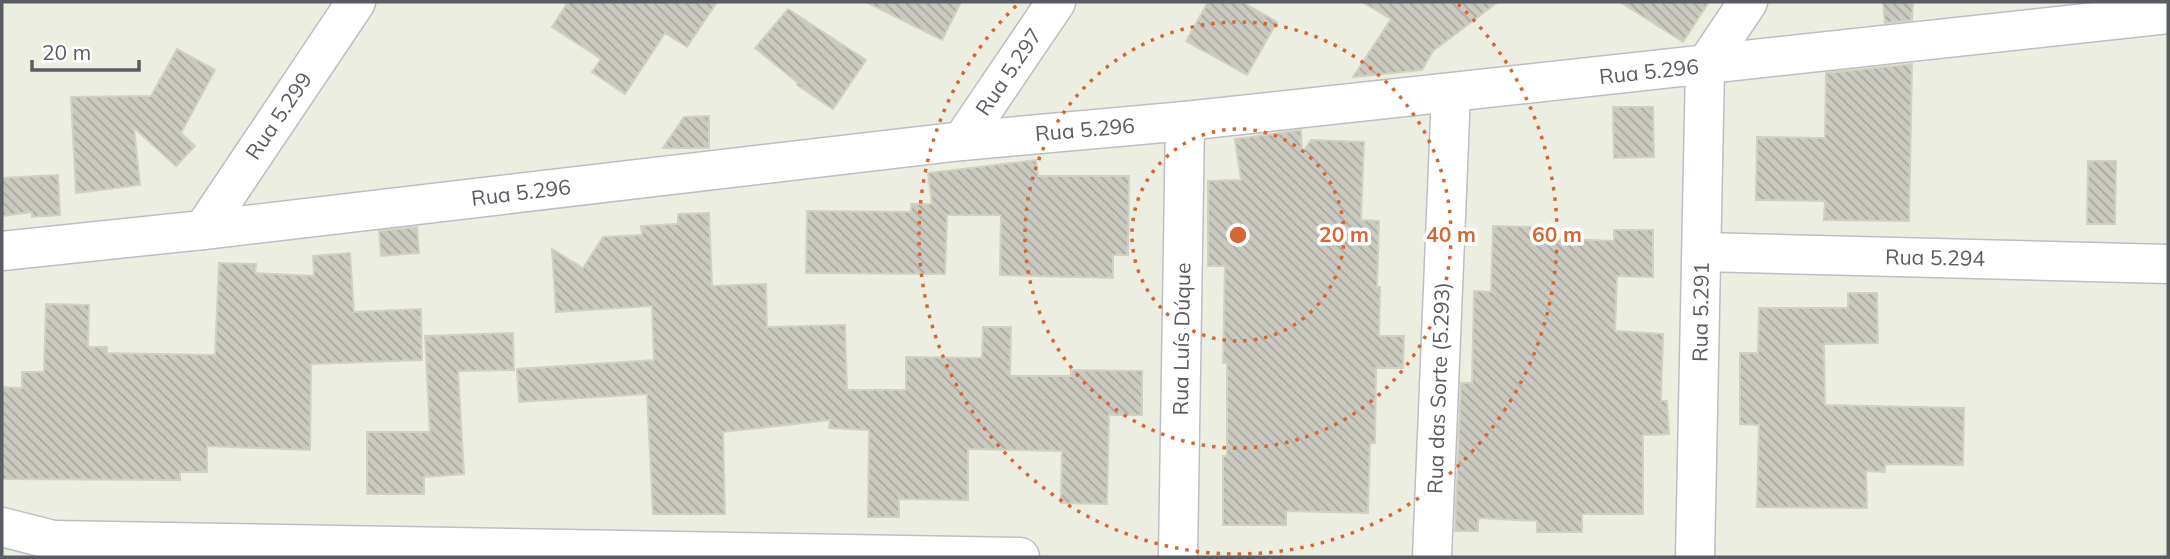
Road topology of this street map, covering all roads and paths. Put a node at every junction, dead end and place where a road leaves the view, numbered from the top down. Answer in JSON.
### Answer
{"nodes":[{"id":1,"x":356,"y":2,"type":"edge"},
{"id":2,"x":1056,"y":2,"type":"edge"},
{"id":3,"x":1748,"y":2,"type":"edge"},
{"id":4,"x":2168,"y":14,"type":"edge"},
{"id":5,"x":1705,"y":66,"type":"junction"},
{"id":6,"x":1451,"y":93,"type":"junction"},
{"id":7,"x":1185,"y":121,"type":"junction"},
{"id":8,"x":962,"y":141,"type":"junction"},
{"id":9,"x":203,"y":230,"type":"junction"},
{"id":10,"x":2,"y":251,"type":"edge"},
{"id":11,"x":1703,"y":252,"type":"junction"},
{"id":12,"x":2168,"y":264,"type":"edge"},
{"id":13,"x":2,"y":527,"type":"edge"},
{"id":14,"x":53,"y":540,"type":"junction"},
{"id":15,"x":96,"y":557,"type":"edge"},
{"id":16,"x":1020,"y":557,"type":"edge"},
{"id":17,"x":1178,"y":557,"type":"edge"},
{"id":18,"x":1432,"y":557,"type":"edge"},
{"id":19,"x":1695,"y":557,"type":"edge"}],
"edges":[{"from":1,"to":9,"type":"street","name":"Rua 5.299"},
{"from":2,"to":8,"type":"street","name":"Rua 5.297"},
{"from":3,"to":5,"type":"street"},
{"from":4,"to":5,"type":"street","name":"Rua 5.296"},
{"from":5,"to":6,"type":"street","name":"Rua 5.296"},
{"from":5,"to":11,"type":"street","name":"Rua 5.291"},
{"from":6,"to":7,"type":"street","name":"Rua 5.296"},
{"from":6,"to":18,"type":"street","name":"Rua das Sorte (5.293)"},
{"from":7,"to":8,"type":"street","name":"Rua 5.296"},
{"from":7,"to":17,"type":"street","name":"Rua Luís Dúque"},
{"from":8,"to":9,"type":"street","name":"Rua 5.296"},
{"from":9,"to":10,"type":"street","name":"Rua 5.296"},
{"from":11,"to":12,"type":"street","name":"Rua 5.294"},
{"from":11,"to":19,"type":"street","name":"Rua 5.291"},
{"from":13,"to":14,"type":"street"},
{"from":14,"to":15,"type":"street"},
{"from":14,"to":16,"type":"street"}]}
